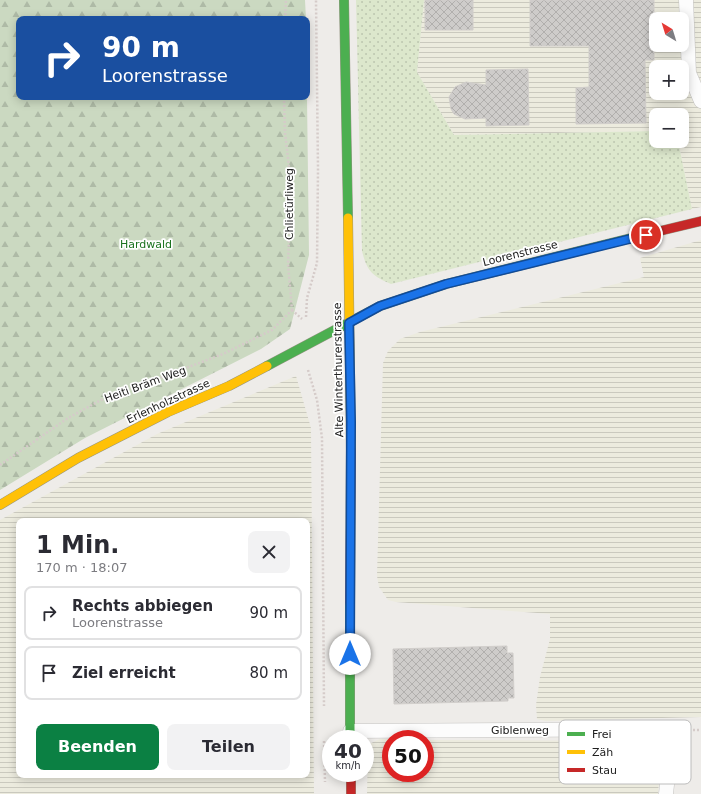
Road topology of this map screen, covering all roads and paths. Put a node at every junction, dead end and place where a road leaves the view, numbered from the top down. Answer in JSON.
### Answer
{"nodes":[{"id":1,"x":286,"y":0,"type":"edge"},
{"id":2,"x":316,"y":0,"type":"edge"},
{"id":3,"x":344,"y":0,"type":"edge"},
{"id":4,"x":686,"y":0,"type":"edge"},
{"id":5,"x":285,"y":16,"type":"edge"},
{"id":6,"x":284,"y":100,"type":"edge"},
{"id":7,"x":701,"y":101,"type":"edge"},
{"id":8,"x":701,"y":221,"type":"edge"},
{"id":9,"x":292,"y":310,"type":"junction"},
{"id":10,"x":349,"y":323,"type":"junction"},
{"id":11,"x":307,"y":369,"type":"dead end"},
{"id":12,"x":0,"y":465,"type":"edge"},
{"id":13,"x":0,"y":505,"type":"edge"},
{"id":14,"x":324,"y":707,"type":"dead end"},
{"id":15,"x":350,"y":730,"type":"edge"},
{"id":16,"x":559,"y":732,"type":"edge"},
{"id":17,"x":374,"y":735,"type":"edge"},
{"id":18,"x":325,"y":782,"type":"edge"},
{"id":19,"x":351,"y":782,"type":"edge"},
{"id":20,"x":667,"y":784,"type":"edge"},
{"id":21,"x":325,"y":786,"type":"dead end"},
{"id":22,"x":351,"y":794,"type":"edge"},
{"id":23,"x":666,"y":794,"type":"edge"}],
"edges":[{"from":1,"to":5,"type":"path"},
{"from":2,"to":9,"type":"path"},
{"from":3,"to":10,"type":"street","name":"Alte Winterthurerstrasse"},
{"from":4,"to":7,"type":"lane"},
{"from":6,"to":9,"type":"path","name":"Chlietürliweg"},
{"from":8,"to":10,"type":"street","name":"Loorenstrasse"},
{"from":9,"to":12,"type":"path","name":"Heiti Bräm Weg"},
{"from":10,"to":13,"type":"street","name":"Erlenholzstrasse"},
{"from":10,"to":15,"type":"street","name":"Alte Winterthurerstrasse"},
{"from":11,"to":14,"type":"path"},
{"from":16,"to":17,"type":"lane","name":"Giblenweg"},
{"from":18,"to":21,"type":"path"},
{"from":19,"to":22,"type":"street"},
{"from":20,"to":23,"type":"lane","name":"Giblenweg"}]}
